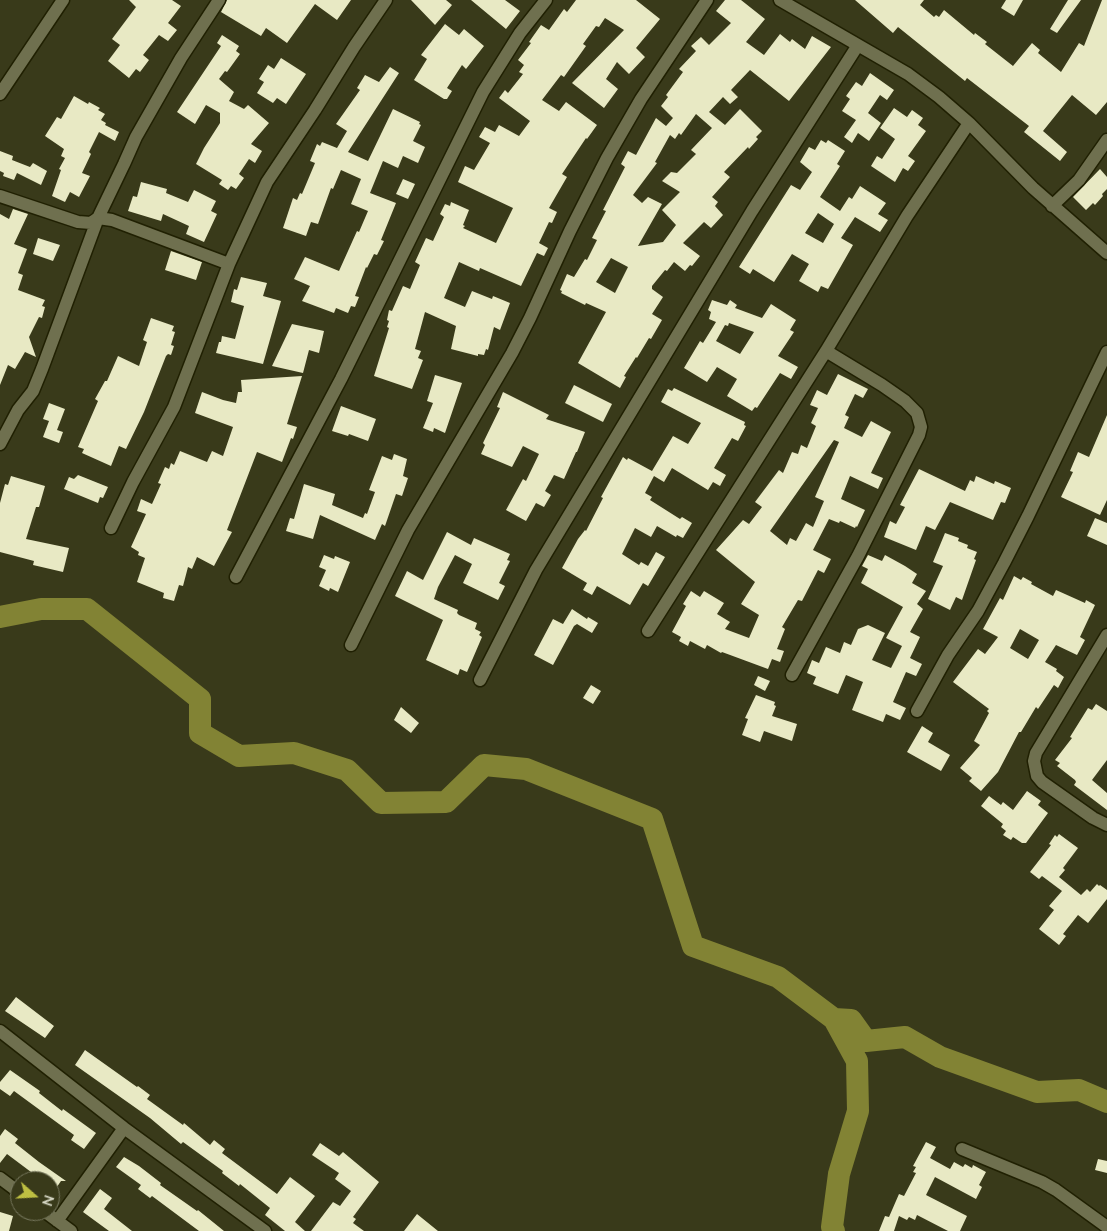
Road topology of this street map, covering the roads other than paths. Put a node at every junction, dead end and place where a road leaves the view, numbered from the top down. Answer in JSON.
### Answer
{"nodes":[{"id":1,"x":63,"y":0,"type":"edge"},
{"id":2,"x":218,"y":0,"type":"edge"},
{"id":3,"x":386,"y":0,"type":"edge"},
{"id":4,"x":546,"y":0,"type":"edge"},
{"id":5,"x":707,"y":0,"type":"edge"},
{"id":6,"x":780,"y":0,"type":"edge"},
{"id":7,"x":858,"y":45,"type":"junction"},
{"id":8,"x":0,"y":94,"type":"edge"},
{"id":9,"x":968,"y":123,"type":"junction"},
{"id":10,"x":1107,"y":140,"type":"edge"},
{"id":11,"x":0,"y":196,"type":"edge"},
{"id":12,"x":1052,"y":206,"type":"junction"},
{"id":13,"x":98,"y":218,"type":"junction"},
{"id":14,"x":1107,"y":253,"type":"edge"},
{"id":15,"x":229,"y":264,"type":"junction"},
{"id":16,"x":826,"y":351,"type":"junction"},
{"id":17,"x":1107,"y":352,"type":"edge"},
{"id":18,"x":0,"y":444,"type":"edge"},
{"id":19,"x":111,"y":528,"type":"dead end"},
{"id":20,"x":236,"y":577,"type":"dead end"},
{"id":21,"x":648,"y":631,"type":"dead end"},
{"id":22,"x":1107,"y":635,"type":"edge"},
{"id":23,"x":351,"y":645,"type":"dead end"},
{"id":24,"x":792,"y":675,"type":"dead end"},
{"id":25,"x":480,"y":680,"type":"dead end"},
{"id":26,"x":917,"y":710,"type":"dead end"},
{"id":27,"x":1107,"y":825,"type":"edge"},
{"id":28,"x":0,"y":1031,"type":"edge"},
{"id":29,"x":124,"y":1128,"type":"junction"},
{"id":30,"x":962,"y":1149,"type":"dead end"},
{"id":31,"x":60,"y":1217,"type":"edge"},
{"id":32,"x":57,"y":1221,"type":"edge"},
{"id":33,"x":1107,"y":1227,"type":"edge"},
{"id":34,"x":71,"y":1231,"type":"edge"},
{"id":35,"x":265,"y":1231,"type":"edge"}],
"edges":[{"from":1,"to":8,"type":"street"},
{"from":2,"to":13,"type":"street"},
{"from":3,"to":15,"type":"street"},
{"from":4,"to":20,"type":"street"},
{"from":5,"to":23,"type":"street"},
{"from":6,"to":7,"type":"street"},
{"from":7,"to":9,"type":"street"},
{"from":7,"to":25,"type":"street"},
{"from":9,"to":12,"type":"street"},
{"from":9,"to":16,"type":"street"},
{"from":10,"to":12,"type":"street"},
{"from":11,"to":13,"type":"street"},
{"from":12,"to":14,"type":"street"},
{"from":13,"to":15,"type":"street"},
{"from":13,"to":18,"type":"street"},
{"from":15,"to":19,"type":"street"},
{"from":16,"to":21,"type":"street"},
{"from":16,"to":24,"type":"street"},
{"from":17,"to":26,"type":"street"},
{"from":22,"to":27,"type":"street"},
{"from":28,"to":29,"type":"street"},
{"from":29,"to":31,"type":"street"},
{"from":29,"to":35,"type":"street"},
{"from":30,"to":33,"type":"street"},
{"from":32,"to":34,"type":"street"}]}
